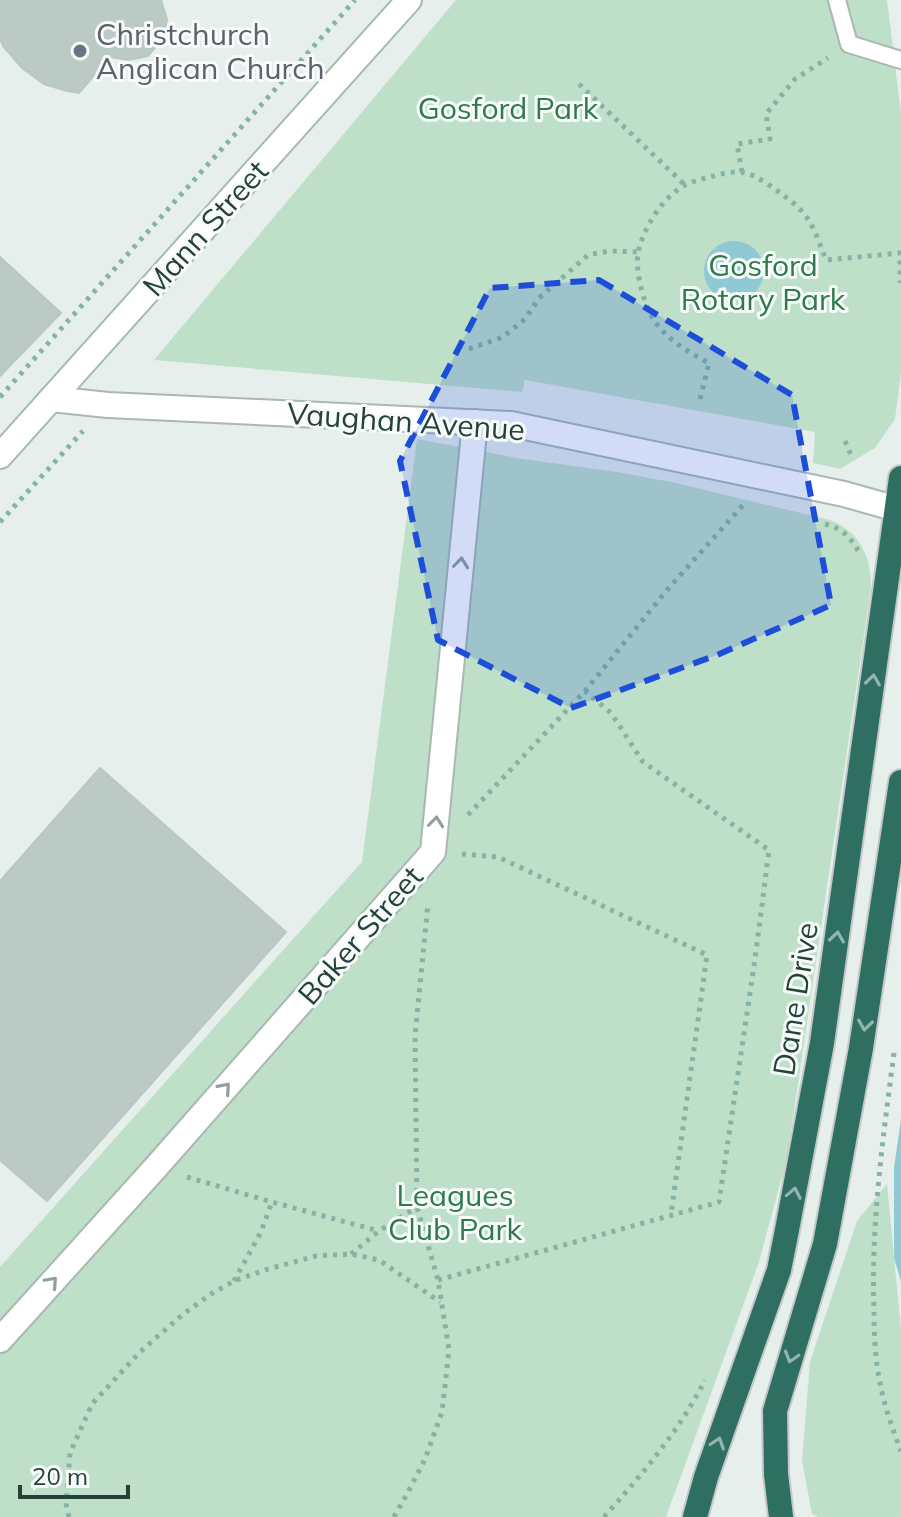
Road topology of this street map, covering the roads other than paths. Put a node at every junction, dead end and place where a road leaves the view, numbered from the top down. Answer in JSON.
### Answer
{"nodes":[{"id":1,"x":409,"y":0,"type":"edge"},
{"id":2,"x":837,"y":0,"type":"edge"},
{"id":3,"x":901,"y":60,"type":"edge"},
{"id":4,"x":51,"y":399,"type":"junction"},
{"id":5,"x":475,"y":422,"type":"junction"},
{"id":6,"x":0,"y":456,"type":"edge"},
{"id":7,"x":901,"y":478,"type":"edge"},
{"id":8,"x":897,"y":509,"type":"junction"},
{"id":9,"x":901,"y":782,"type":"edge"},
{"id":10,"x":0,"y":1340,"type":"edge"},
{"id":11,"x":695,"y":1517,"type":"edge"},
{"id":12,"x":781,"y":1517,"type":"edge"}],
"edges":[{"from":1,"to":4,"type":"street","name":"Mann Street"},
{"from":2,"to":3,"type":"lane"},
{"from":4,"to":5,"type":"street","name":"Vaughan Avenue"},
{"from":4,"to":6,"type":"street","name":"Mann Street"},
{"from":5,"to":8,"type":"street","name":"Vaughan Avenue"},
{"from":10,"to":5,"type":"street","name":"Baker Street","one_way":true},
{"from":7,"to":8,"type":"highway","name":"Dane Drive"},
{"from":11,"to":8,"type":"highway","name":"Dane Drive","one_way":true},
{"from":9,"to":12,"type":"highway","one_way":true}]}
